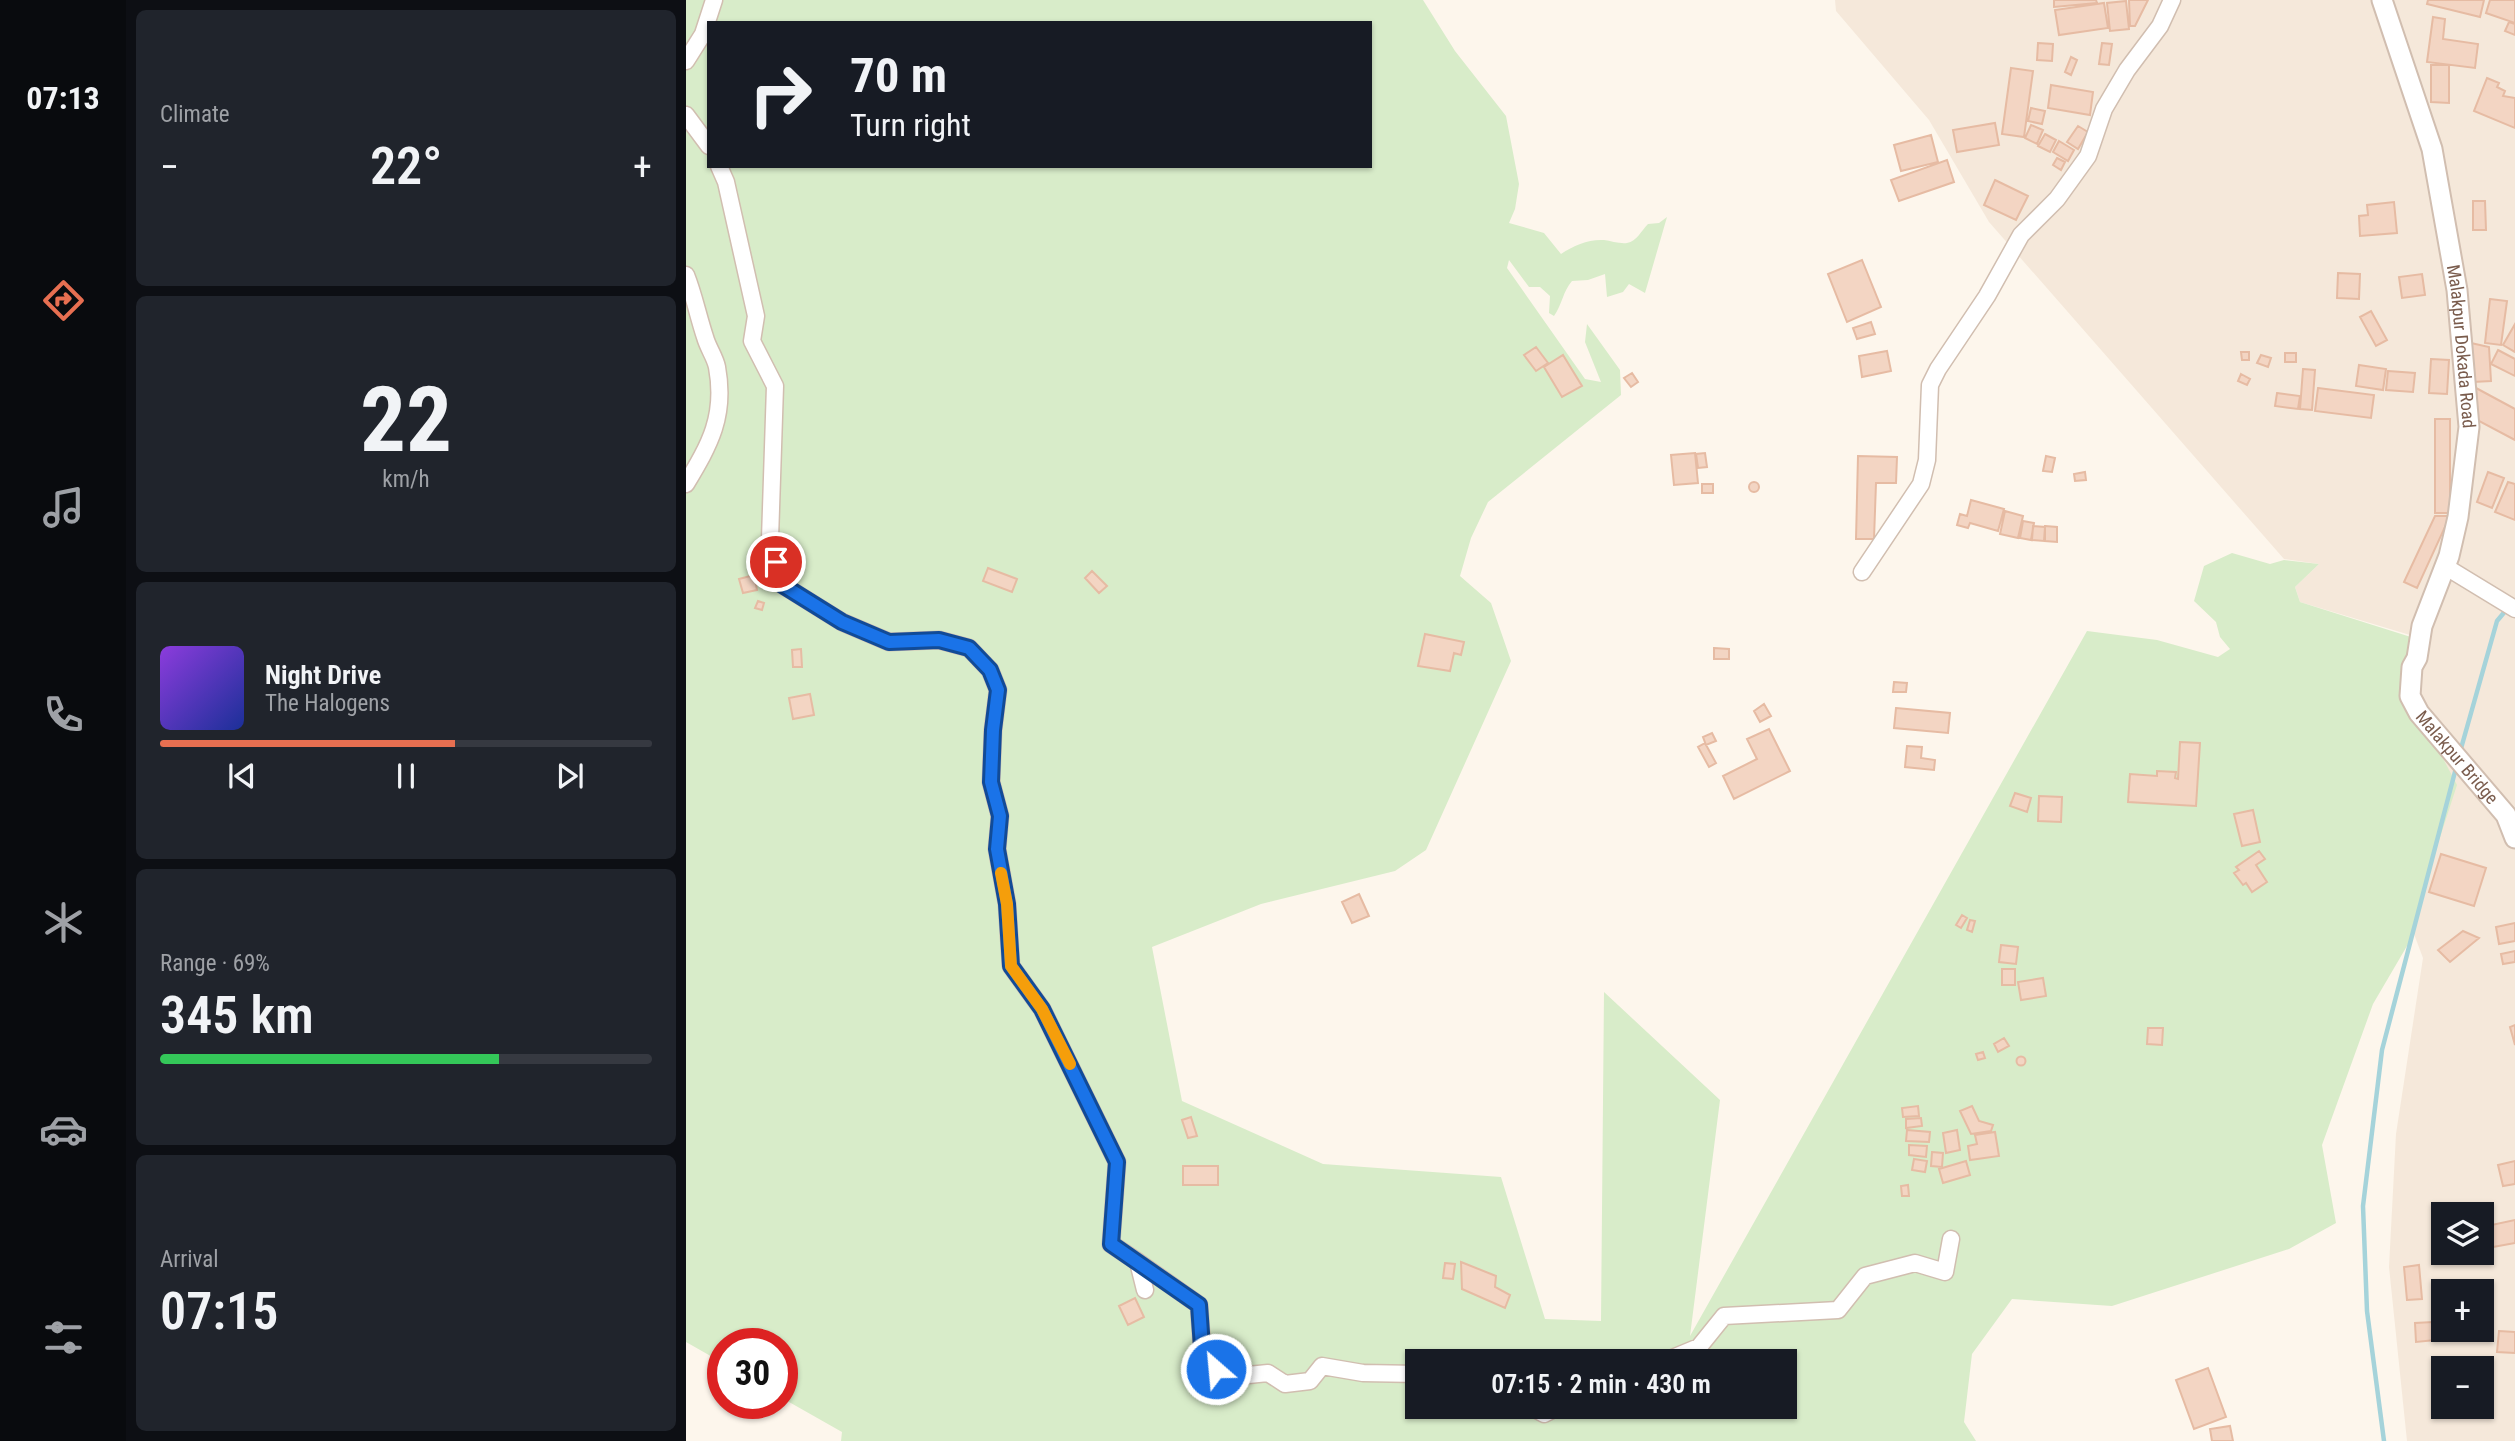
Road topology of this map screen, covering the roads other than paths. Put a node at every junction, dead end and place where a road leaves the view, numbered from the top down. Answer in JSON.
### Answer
{"nodes":[{"id":1,"x":714,"y":0,"type":"edge"},
{"id":2,"x":2172,"y":0,"type":"edge"},
{"id":3,"x":2382,"y":0,"type":"edge"},
{"id":4,"x":686,"y":61,"type":"edge"},
{"id":5,"x":686,"y":115,"type":"edge"},
{"id":6,"x":707,"y":143,"type":"edge"},
{"id":7,"x":720,"y":168,"type":"edge"},
{"id":8,"x":686,"y":275,"type":"edge"},
{"id":9,"x":686,"y":484,"type":"edge"},
{"id":10,"x":2446,"y":567,"type":"junction"},
{"id":11,"x":1862,"y":572,"type":"dead end"},
{"id":12,"x":2515,"y":609,"type":"edge"},
{"id":13,"x":2410,"y":696,"type":"joint"},
{"id":14,"x":2515,"y":838,"type":"edge"},
{"id":15,"x":1951,"y":1239,"type":"dead end"},
{"id":16,"x":1138,"y":1262,"type":"junction"},
{"id":17,"x":1145,"y":1290,"type":"dead end"},
{"id":18,"x":1694,"y":1349,"type":"edge"},
{"id":19,"x":1405,"y":1374,"type":"edge"}],
"edges":[{"from":1,"to":4,"type":"street"},
{"from":2,"to":11,"type":"street"},
{"from":3,"to":10,"type":"street","name":"Malakpur Dokada Road"},
{"from":5,"to":6,"type":"street"},
{"from":7,"to":16,"type":"street"},
{"from":8,"to":9,"type":"street"},
{"from":10,"to":12,"type":"street"},
{"from":10,"to":13,"type":"street","name":"Malakpur Dokada Road"},
{"from":13,"to":14,"type":"street","name":"Malakpur Bridge"},
{"from":15,"to":18,"type":"street"},
{"from":16,"to":17,"type":"street"},
{"from":16,"to":19,"type":"street"}]}
